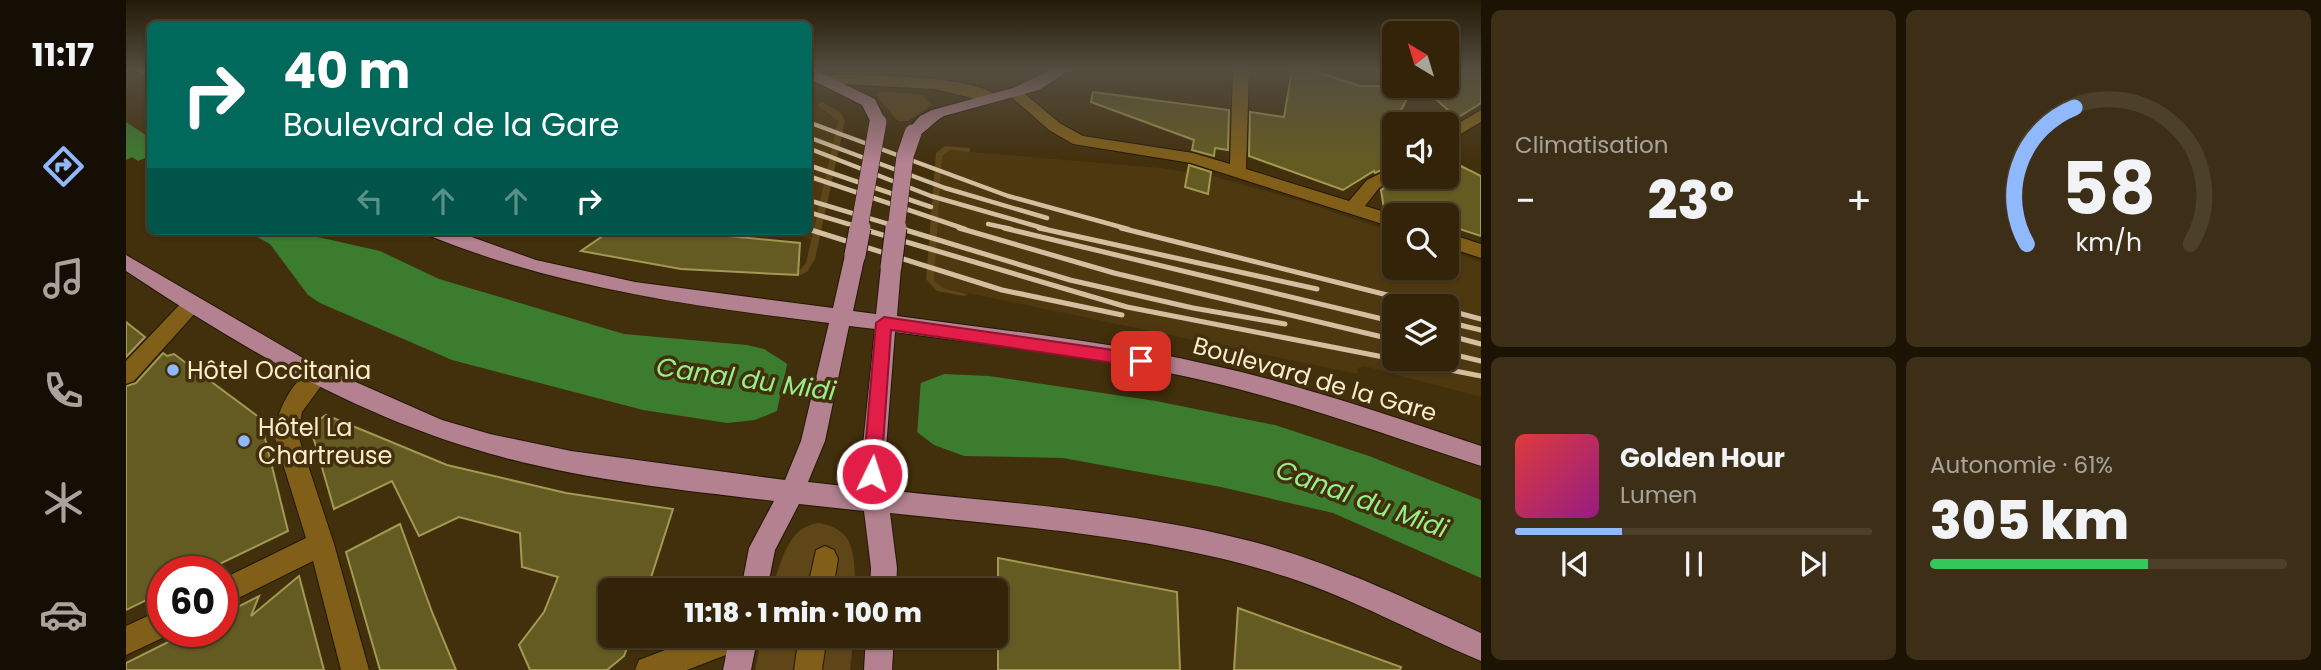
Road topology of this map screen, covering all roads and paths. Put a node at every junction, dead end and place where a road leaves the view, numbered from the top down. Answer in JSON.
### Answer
{"nodes":[{"id":1,"x":868,"y":101,"type":"edge"},
{"id":2,"x":980,"y":101,"type":"edge"},
{"id":3,"x":1025,"y":101,"type":"edge"},
{"id":4,"x":1241,"y":101,"type":"edge"},
{"id":5,"x":1481,"y":115,"type":"edge"},
{"id":6,"x":1459,"y":129,"type":"edge"},
{"id":7,"x":1237,"y":170,"type":"junction"},
{"id":8,"x":1382,"y":179,"type":"edge"},
{"id":9,"x":1353,"y":208,"type":"junction"},
{"id":10,"x":1382,"y":218,"type":"edge"},
{"id":11,"x":447,"y":235,"type":"edge"},
{"id":12,"x":1459,"y":244,"type":"edge"},
{"id":13,"x":1481,"y":251,"type":"edge"},
{"id":14,"x":126,"y":262,"type":"edge"},
{"id":15,"x":191,"y":305,"type":"junction"},
{"id":16,"x":842,"y":317,"type":"junction"},
{"id":17,"x":884,"y":323,"type":"junction"},
{"id":18,"x":126,"y":375,"type":"edge"},
{"id":19,"x":317,"y":378,"type":"junction"},
{"id":20,"x":1481,"y":456,"type":"edge"},
{"id":21,"x":792,"y":492,"type":"junction"},
{"id":22,"x":876,"y":502,"type":"junction"},
{"id":23,"x":321,"y":544,"type":"junction"},
{"id":24,"x":825,"y":559,"type":"dead end"},
{"id":25,"x":756,"y":578,"type":"edge"},
{"id":26,"x":822,"y":578,"type":"edge"},
{"id":27,"x":884,"y":578,"type":"edge"},
{"id":28,"x":238,"y":585,"type":"edge"},
{"id":29,"x":147,"y":630,"type":"edge"},
{"id":30,"x":126,"y":641,"type":"edge"},
{"id":31,"x":1481,"y":647,"type":"edge"},
{"id":32,"x":708,"y":648,"type":"edge"},
{"id":33,"x":741,"y":648,"type":"edge"},
{"id":34,"x":811,"y":648,"type":"edge"},
{"id":35,"x":879,"y":648,"type":"edge"},
{"id":36,"x":355,"y":670,"type":"edge"},
{"id":37,"x":649,"y":670,"type":"edge"},
{"id":38,"x":737,"y":670,"type":"edge"},
{"id":39,"x":808,"y":670,"type":"edge"},
{"id":40,"x":878,"y":670,"type":"edge"}],
"edges":[{"from":1,"to":16,"type":"main road","bridge":true},
{"from":2,"to":17,"type":"main road","bridge":true},
{"from":3,"to":7,"type":"street"},
{"from":4,"to":7,"type":"street"},
{"from":5,"to":6,"type":"street"},
{"from":7,"to":9,"type":"street"},
{"from":8,"to":9,"type":"street"},
{"from":9,"to":10,"type":"street"},
{"from":11,"to":16,"type":"main road","name":"Boulevard de la Gare"},
{"from":12,"to":13,"type":"street"},
{"from":14,"to":15,"type":"main road"},
{"from":15,"to":18,"type":"street"},
{"from":15,"to":19,"type":"main road"},
{"from":16,"to":17,"type":"main road","name":"Boulevard de la Gare"},
{"from":16,"to":21,"type":"main road"},
{"from":17,"to":20,"type":"main road","name":"Boulevard de la Gare"},
{"from":17,"to":22,"type":"main road"},
{"from":19,"to":21,"type":"main road"},
{"from":19,"to":23,"type":"street"},
{"from":21,"to":22,"type":"main road"},
{"from":21,"to":25,"type":"main road"},
{"from":22,"to":27,"type":"main road"},
{"from":22,"to":31,"type":"main road"},
{"from":23,"to":28,"type":"street"},
{"from":23,"to":36,"type":"street"},
{"from":24,"to":26,"type":"street"},
{"from":29,"to":30,"type":"street"},
{"from":32,"to":37,"type":"street"},
{"from":33,"to":38,"type":"main road"},
{"from":34,"to":39,"type":"street"},
{"from":35,"to":40,"type":"main road"}]}
